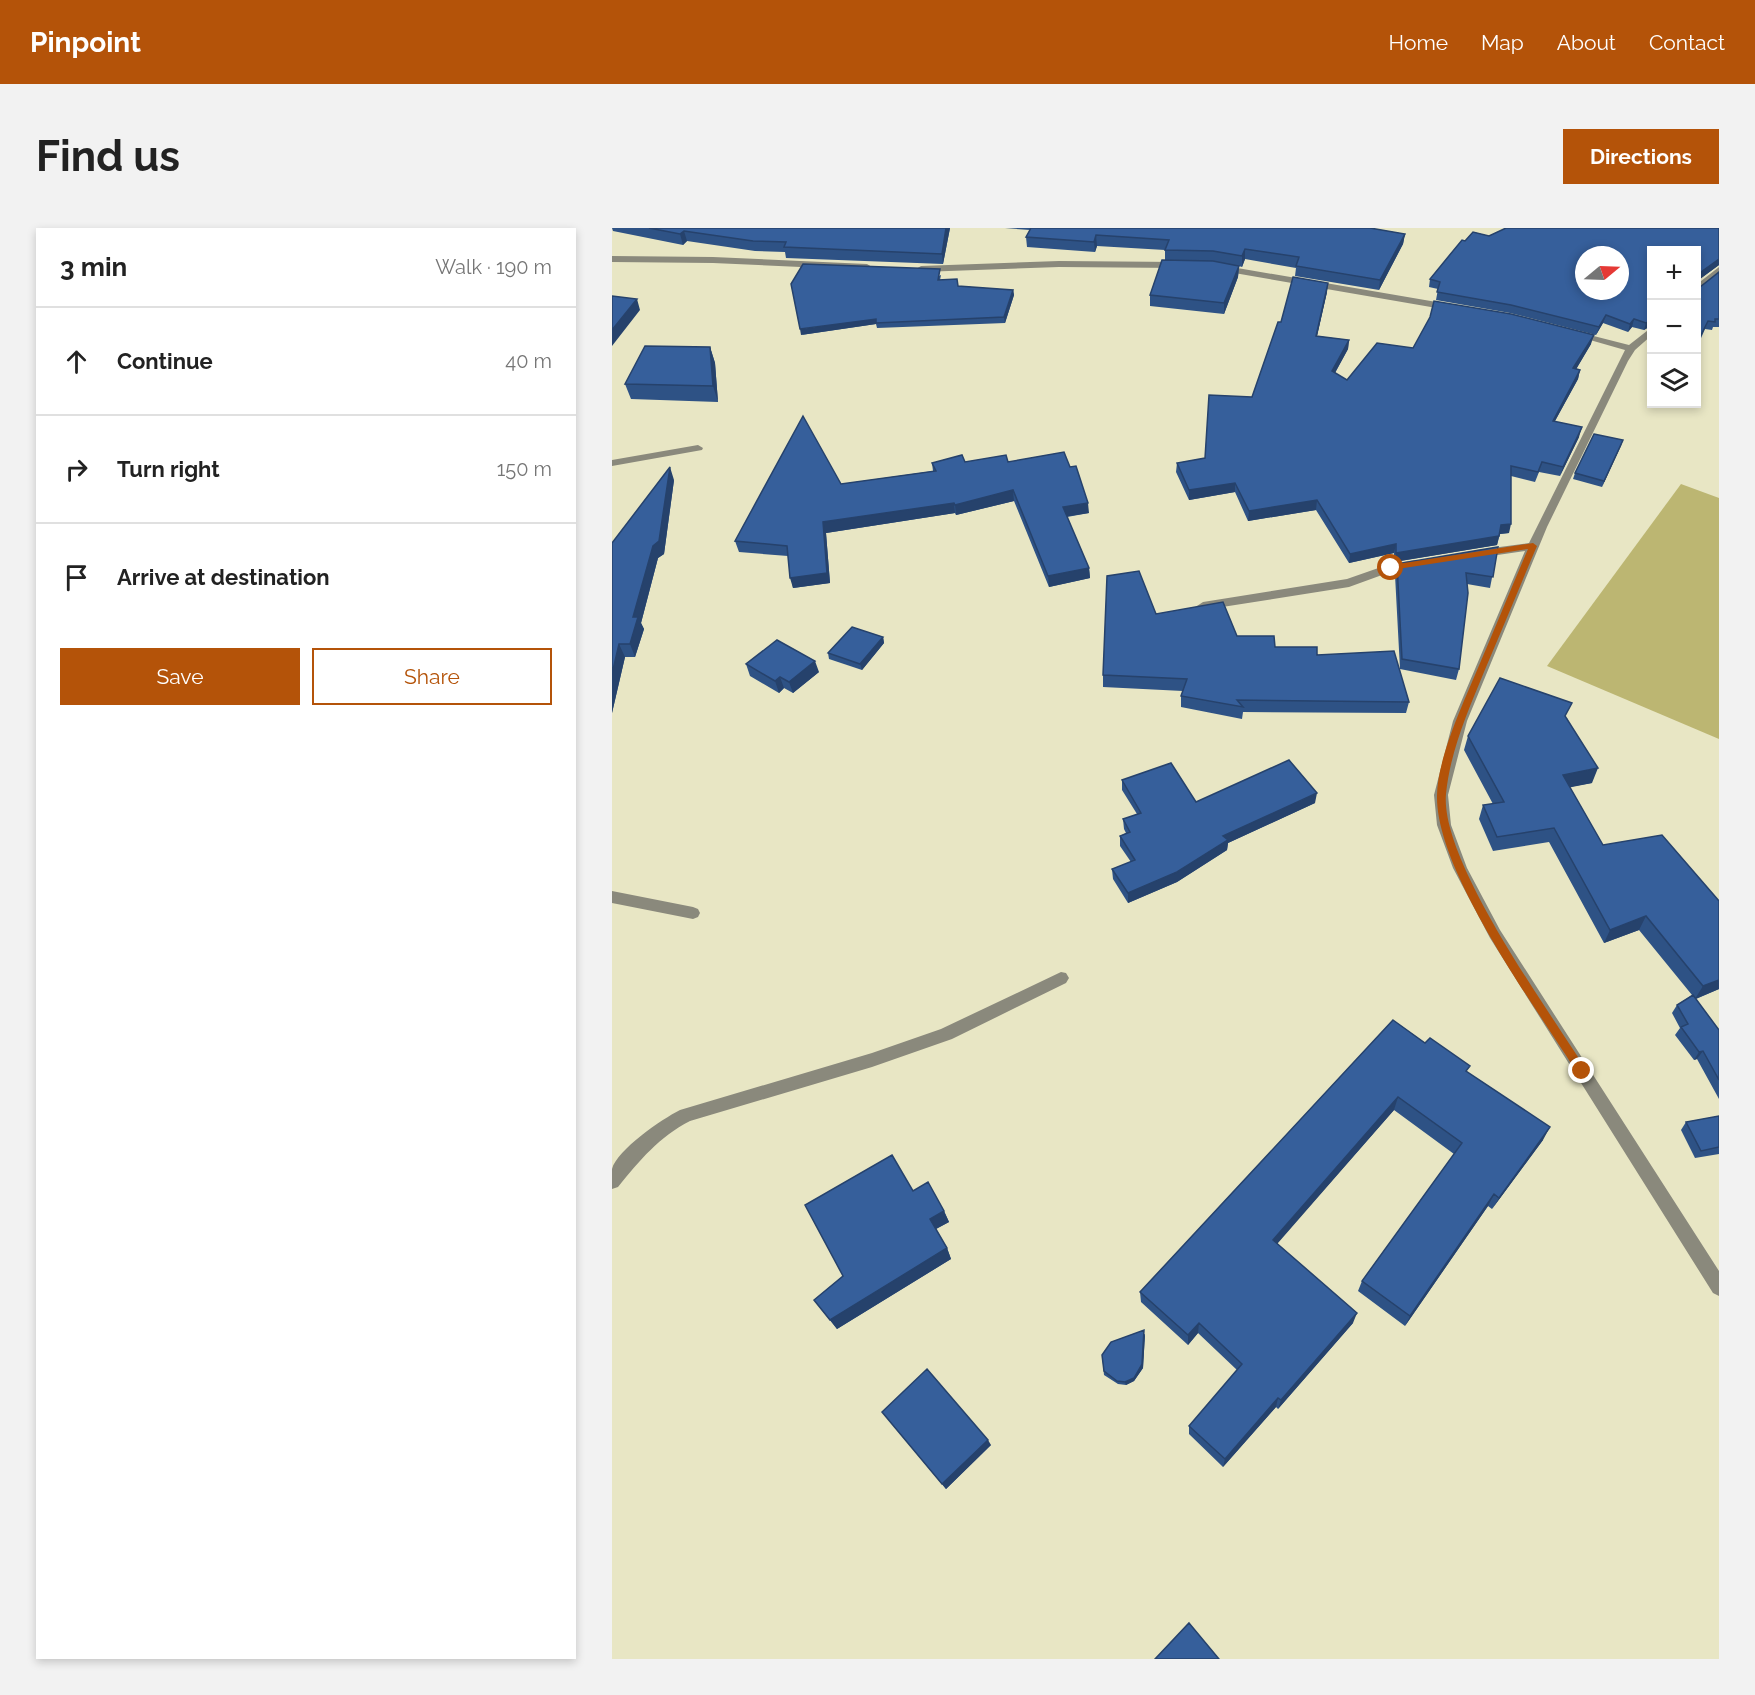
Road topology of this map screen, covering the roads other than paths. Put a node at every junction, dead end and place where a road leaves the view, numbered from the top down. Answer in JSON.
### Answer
{"nodes":[{"id":1,"x":612,"y":259,"type":"edge"},
{"id":2,"x":1192,"y":266,"type":"edge"},
{"id":3,"x":1213,"y":267,"type":"edge"},
{"id":4,"x":879,"y":268,"type":"edge"},
{"id":5,"x":911,"y":269,"type":"edge"},
{"id":6,"x":1719,"y":270,"type":"edge"},
{"id":7,"x":1701,"y":286,"type":"edge"},
{"id":8,"x":1465,"y":310,"type":"edge"},
{"id":9,"x":1565,"y":332,"type":"edge"},
{"id":10,"x":1647,"y":334,"type":"edge"},
{"id":11,"x":1631,"y":348,"type":"junction"},
{"id":12,"x":698,"y":448,"type":"dead end"},
{"id":13,"x":612,"y":463,"type":"edge"},
{"id":14,"x":1533,"y":546,"type":"junction"},
{"id":15,"x":1466,"y":556,"type":"edge"},
{"id":16,"x":1433,"y":561,"type":"edge"},
{"id":17,"x":1194,"y":608,"type":"edge"},
{"id":18,"x":612,"y":897,"type":"edge"},
{"id":19,"x":693,"y":913,"type":"dead end"},
{"id":20,"x":1061,"y":978,"type":"dead end"},
{"id":21,"x":612,"y":1181,"type":"edge"},
{"id":22,"x":1719,"y":1287,"type":"edge"}],
"edges":[{"from":1,"to":4,"type":"street"},
{"from":2,"to":5,"type":"street"},
{"from":3,"to":8,"type":"street"},
{"from":6,"to":7,"type":"street"},
{"from":9,"to":11,"type":"street"},
{"from":10,"to":11,"type":"street"},
{"from":11,"to":14,"type":"street"},
{"from":12,"to":13,"type":"street"},
{"from":14,"to":15,"type":"street"},
{"from":14,"to":22,"type":"street"},
{"from":16,"to":17,"type":"street"},
{"from":18,"to":19,"type":"street"},
{"from":20,"to":21,"type":"street"}]}
